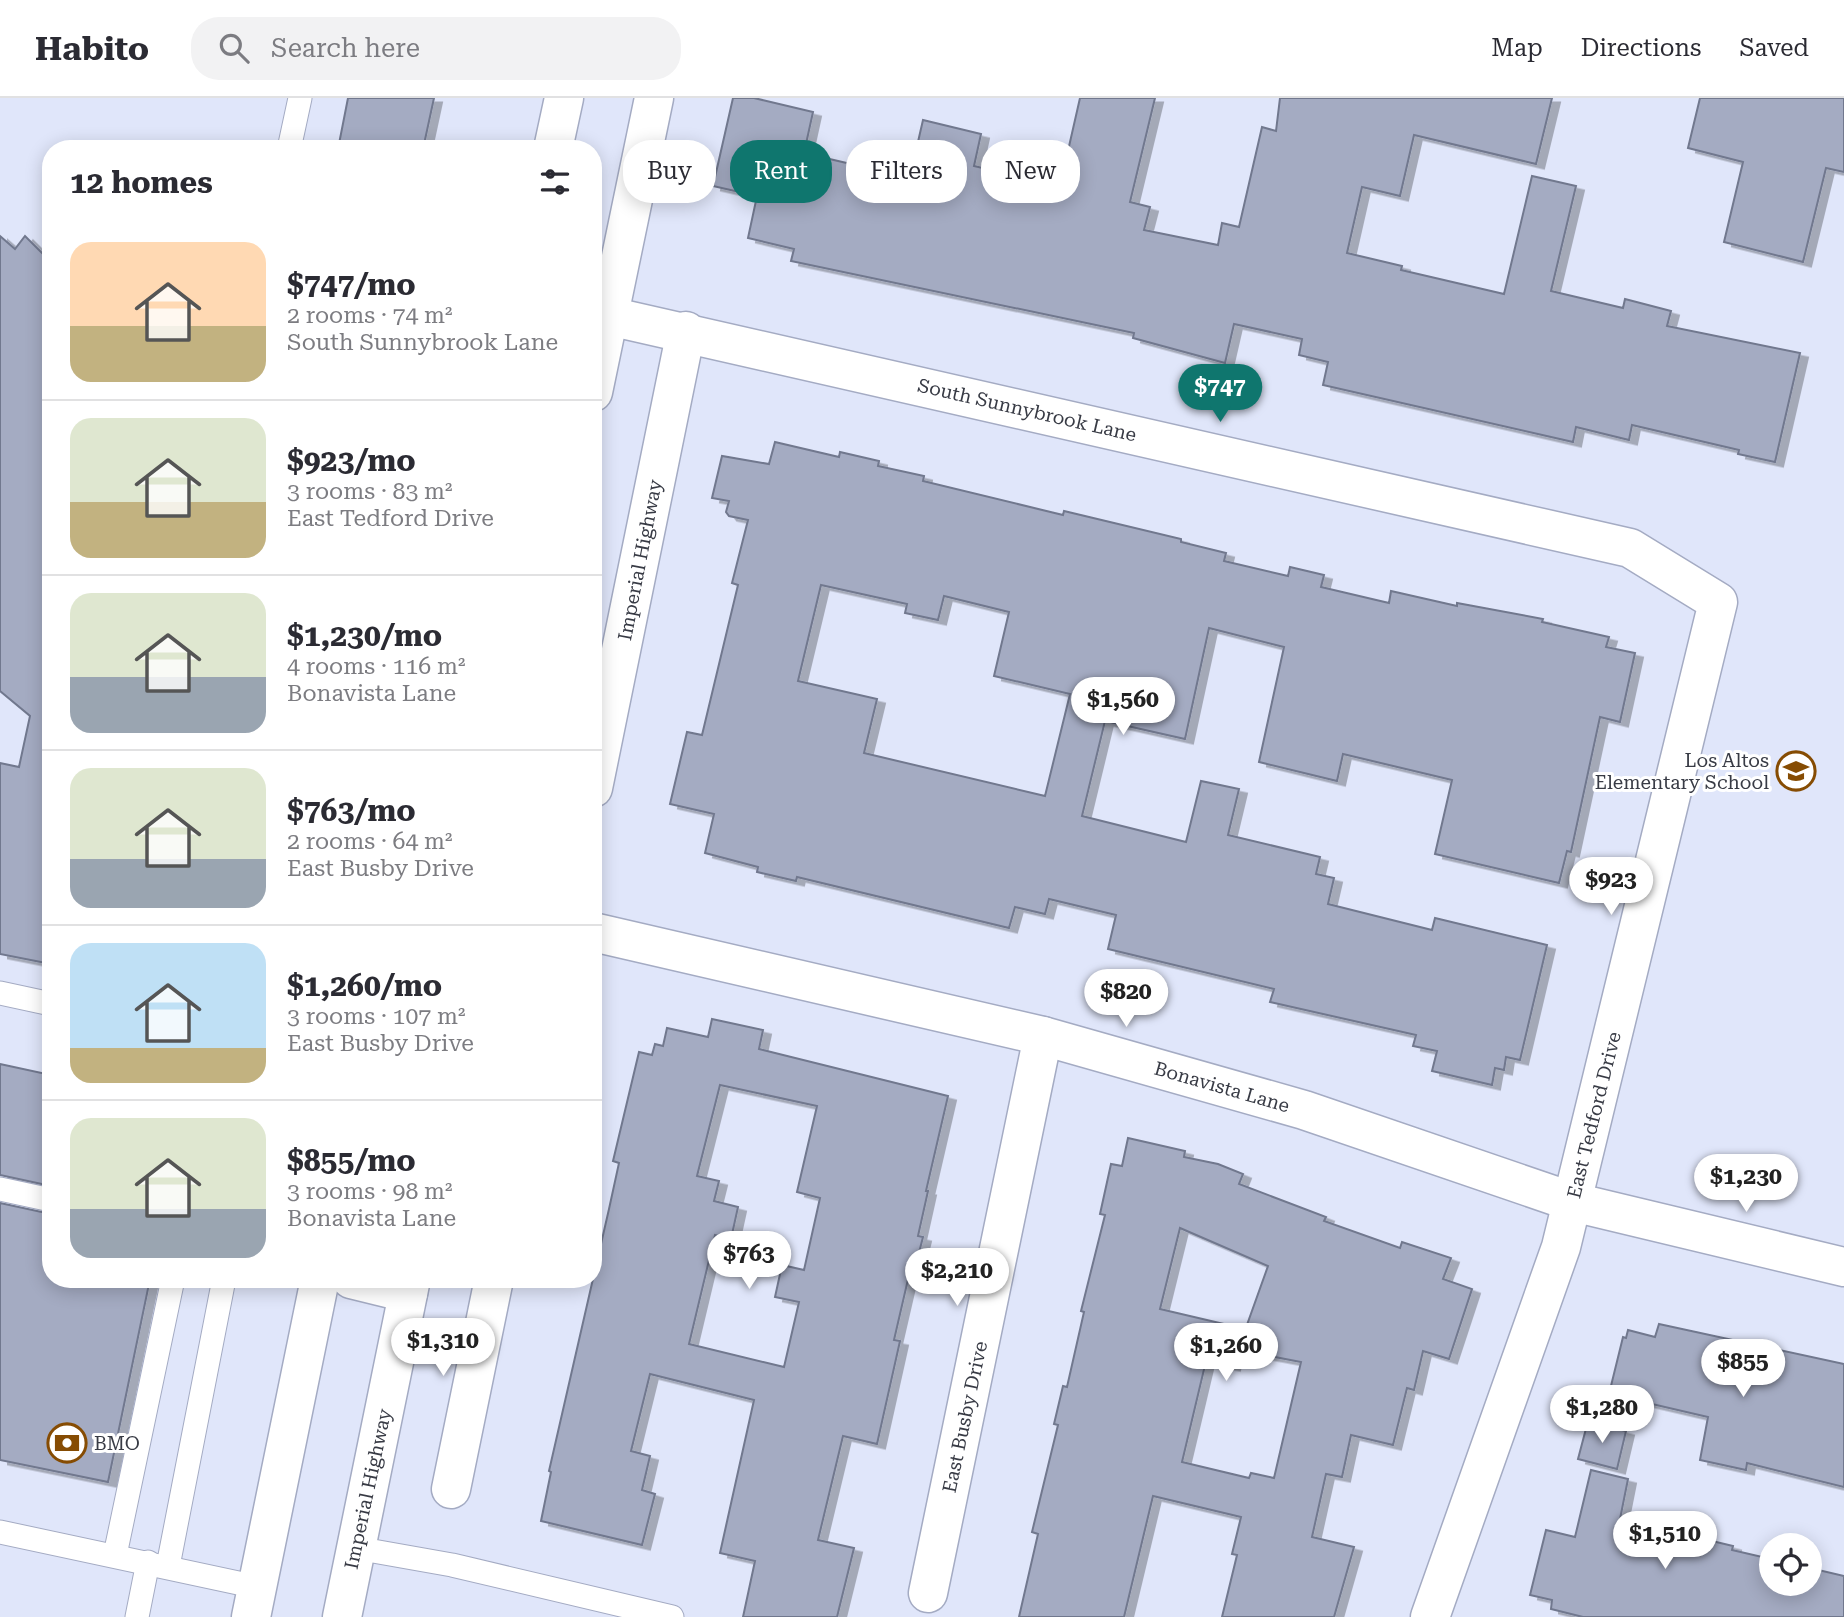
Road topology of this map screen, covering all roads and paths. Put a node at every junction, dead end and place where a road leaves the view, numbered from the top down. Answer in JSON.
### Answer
{"nodes":[{"id":1,"x":300,"y":98,"type":"edge"},
{"id":2,"x":564,"y":98,"type":"edge"},
{"id":3,"x":653,"y":98,"type":"edge"},
{"id":4,"x":291,"y":140,"type":"edge"},
{"id":5,"x":556,"y":140,"type":"edge"},
{"id":6,"x":609,"y":316,"type":"junction"},
{"id":7,"x":686,"y":331,"type":"junction"},
{"id":8,"x":602,"y":349,"type":"edge"},
{"id":9,"x":1718,"y":602,"type":"joint"},
{"id":10,"x":602,"y":744,"type":"edge"},
{"id":11,"x":602,"y":934,"type":"edge"},
{"id":12,"x":0,"y":993,"type":"edge"},
{"id":13,"x":42,"y":1002,"type":"edge"},
{"id":14,"x":1043,"y":1036,"type":"junction"},
{"id":15,"x":0,"y":1189,"type":"edge"},
{"id":16,"x":42,"y":1198,"type":"edge"},
{"id":17,"x":1573,"y":1202,"type":"junction"},
{"id":18,"x":1844,"y":1267,"type":"edge"},
{"id":19,"x":171,"y":1288,"type":"edge"},
{"id":20,"x":222,"y":1288,"type":"edge"},
{"id":21,"x":318,"y":1288,"type":"edge"},
{"id":22,"x":410,"y":1288,"type":"edge"},
{"id":23,"x":492,"y":1288,"type":"edge"},
{"id":24,"x":452,"y":1489,"type":"dead end"},
{"id":25,"x":0,"y":1532,"type":"edge"},
{"id":26,"x":356,"y":1548,"type":"junction"},
{"id":27,"x":115,"y":1555,"type":"junction"},
{"id":28,"x":158,"y":1564,"type":"junction"},
{"id":29,"x":928,"y":1593,"type":"dead end"},
{"id":30,"x":254,"y":1602,"type":"edge"},
{"id":31,"x":137,"y":1617,"type":"edge"},
{"id":32,"x":342,"y":1617,"type":"edge"},
{"id":33,"x":672,"y":1617,"type":"edge"},
{"id":34,"x":1430,"y":1617,"type":"edge"}],
"edges":[{"from":1,"to":4,"type":"lane"},
{"from":2,"to":5,"type":"street"},
{"from":3,"to":6,"type":"street"},
{"from":6,"to":7,"type":"street","name":"South Sunnybrook Lane"},
{"from":6,"to":8,"type":"street"},
{"from":7,"to":9,"type":"street","name":"South Sunnybrook Lane"},
{"from":7,"to":10,"type":"street","name":"Imperial Highway"},
{"from":9,"to":17,"type":"street","name":"East Tedford Drive"},
{"from":11,"to":14,"type":"street","name":"Bonavista Lane"},
{"from":12,"to":13,"type":"lane"},
{"from":14,"to":17,"type":"street","name":"Bonavista Lane"},
{"from":14,"to":29,"type":"street","name":"East Busby Drive"},
{"from":15,"to":16,"type":"lane"},
{"from":17,"to":18,"type":"street","name":"Bonavista Lane"},
{"from":17,"to":34,"type":"street","name":"East Tedford Drive"},
{"from":19,"to":27,"type":"lane"},
{"from":20,"to":28,"type":"lane"},
{"from":21,"to":30,"type":"street"},
{"from":22,"to":26,"type":"street","name":"Imperial Highway"},
{"from":23,"to":24,"type":"street"},
{"from":25,"to":27,"type":"lane"},
{"from":26,"to":32,"type":"street","name":"Imperial Highway"},
{"from":26,"to":33,"type":"lane"},
{"from":27,"to":28,"type":"lane"},
{"from":28,"to":30,"type":"lane"},
{"from":28,"to":31,"type":"lane"}]}
